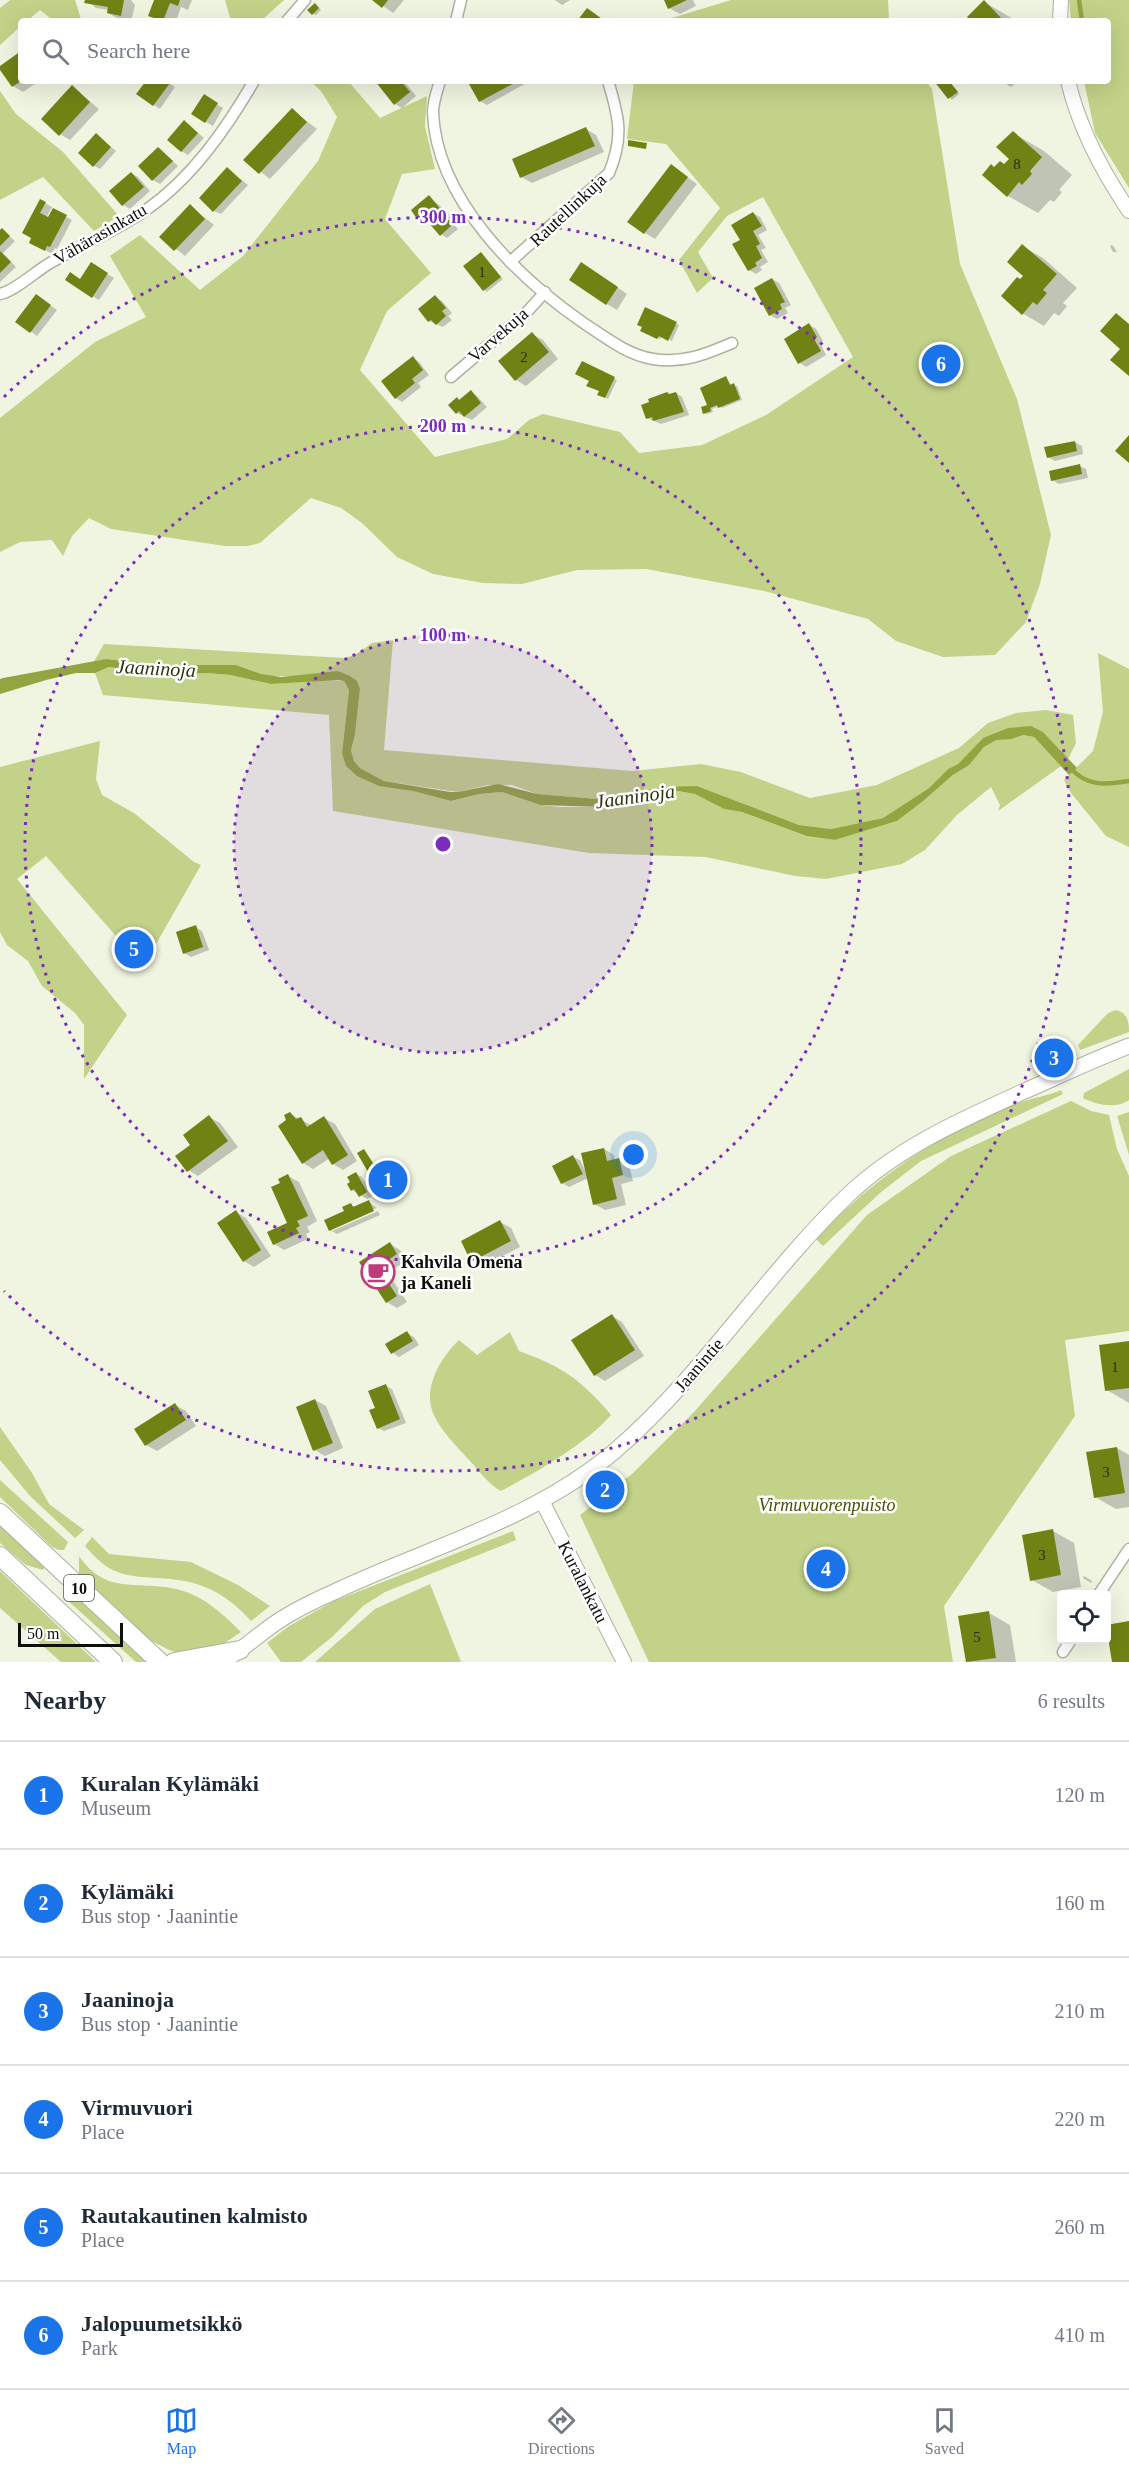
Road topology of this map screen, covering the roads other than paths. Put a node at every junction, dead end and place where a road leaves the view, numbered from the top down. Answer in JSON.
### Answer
{"nodes":[{"id":1,"x":305,"y":0,"type":"edge"},
{"id":2,"x":461,"y":0,"type":"edge"},
{"id":3,"x":1060,"y":0,"type":"edge"},
{"id":4,"x":290,"y":18,"type":"edge"},
{"id":5,"x":457,"y":18,"type":"edge"},
{"id":6,"x":1060,"y":18,"type":"edge"},
{"id":7,"x":252,"y":84,"type":"edge"},
{"id":8,"x":439,"y":84,"type":"edge"},
{"id":9,"x":609,"y":84,"type":"edge"},
{"id":10,"x":1069,"y":84,"type":"edge"},
{"id":11,"x":1129,"y":211,"type":"edge"},
{"id":12,"x":510,"y":262,"type":"junction"},
{"id":13,"x":545,"y":292,"type":"junction"},
{"id":14,"x":1,"y":297,"type":"edge"},
{"id":15,"x":732,"y":343,"type":"dead end"},
{"id":16,"x":451,"y":377,"type":"dead end"},
{"id":17,"x":1129,"y":1046,"type":"edge"},
{"id":18,"x":542,"y":1501,"type":"junction"},
{"id":19,"x":0,"y":1513,"type":"edge"},
{"id":20,"x":1129,"y":1549,"type":"edge"},
{"id":21,"x":0,"y":1556,"type":"edge"},
{"id":22,"x":1103,"y":1590,"type":"edge"},
{"id":23,"x":1068,"y":1644,"type":"edge"},
{"id":24,"x":1063,"y":1652,"type":"dead end"},
{"id":25,"x":236,"y":1656,"type":"edge"},
{"id":26,"x":113,"y":1662,"type":"edge"},
{"id":27,"x":160,"y":1662,"type":"edge"},
{"id":28,"x":174,"y":1662,"type":"edge"},
{"id":29,"x":223,"y":1662,"type":"edge"},
{"id":30,"x":624,"y":1662,"type":"edge"}],
"edges":[{"from":1,"to":4,"type":"street"},
{"from":2,"to":5,"type":"street"},
{"from":3,"to":6,"type":"street"},
{"from":7,"to":14,"type":"street","name":"Vähärasinkatu"},
{"from":8,"to":12,"type":"street"},
{"from":9,"to":12,"type":"street","name":"Rautellinkuja"},
{"from":10,"to":11,"type":"street"},
{"from":12,"to":13,"type":"street"},
{"from":13,"to":15,"type":"street"},
{"from":13,"to":16,"type":"street","name":"Varvekuja"},
{"from":17,"to":18,"type":"main road","name":"Jaanintie"},
{"from":18,"to":25,"type":"main road","name":"Jaanintie"},
{"from":18,"to":30,"type":"street","name":"Kuralankatu"},
{"from":19,"to":27,"type":"highway","number":"10"},
{"from":20,"to":22,"type":"street"},
{"from":21,"to":26,"type":"highway","number":"10"},
{"from":23,"to":24,"type":"street"},
{"from":25,"to":28,"type":"highway"},
{"from":25,"to":29,"type":"main road","name":"Jaanintie"}]}
